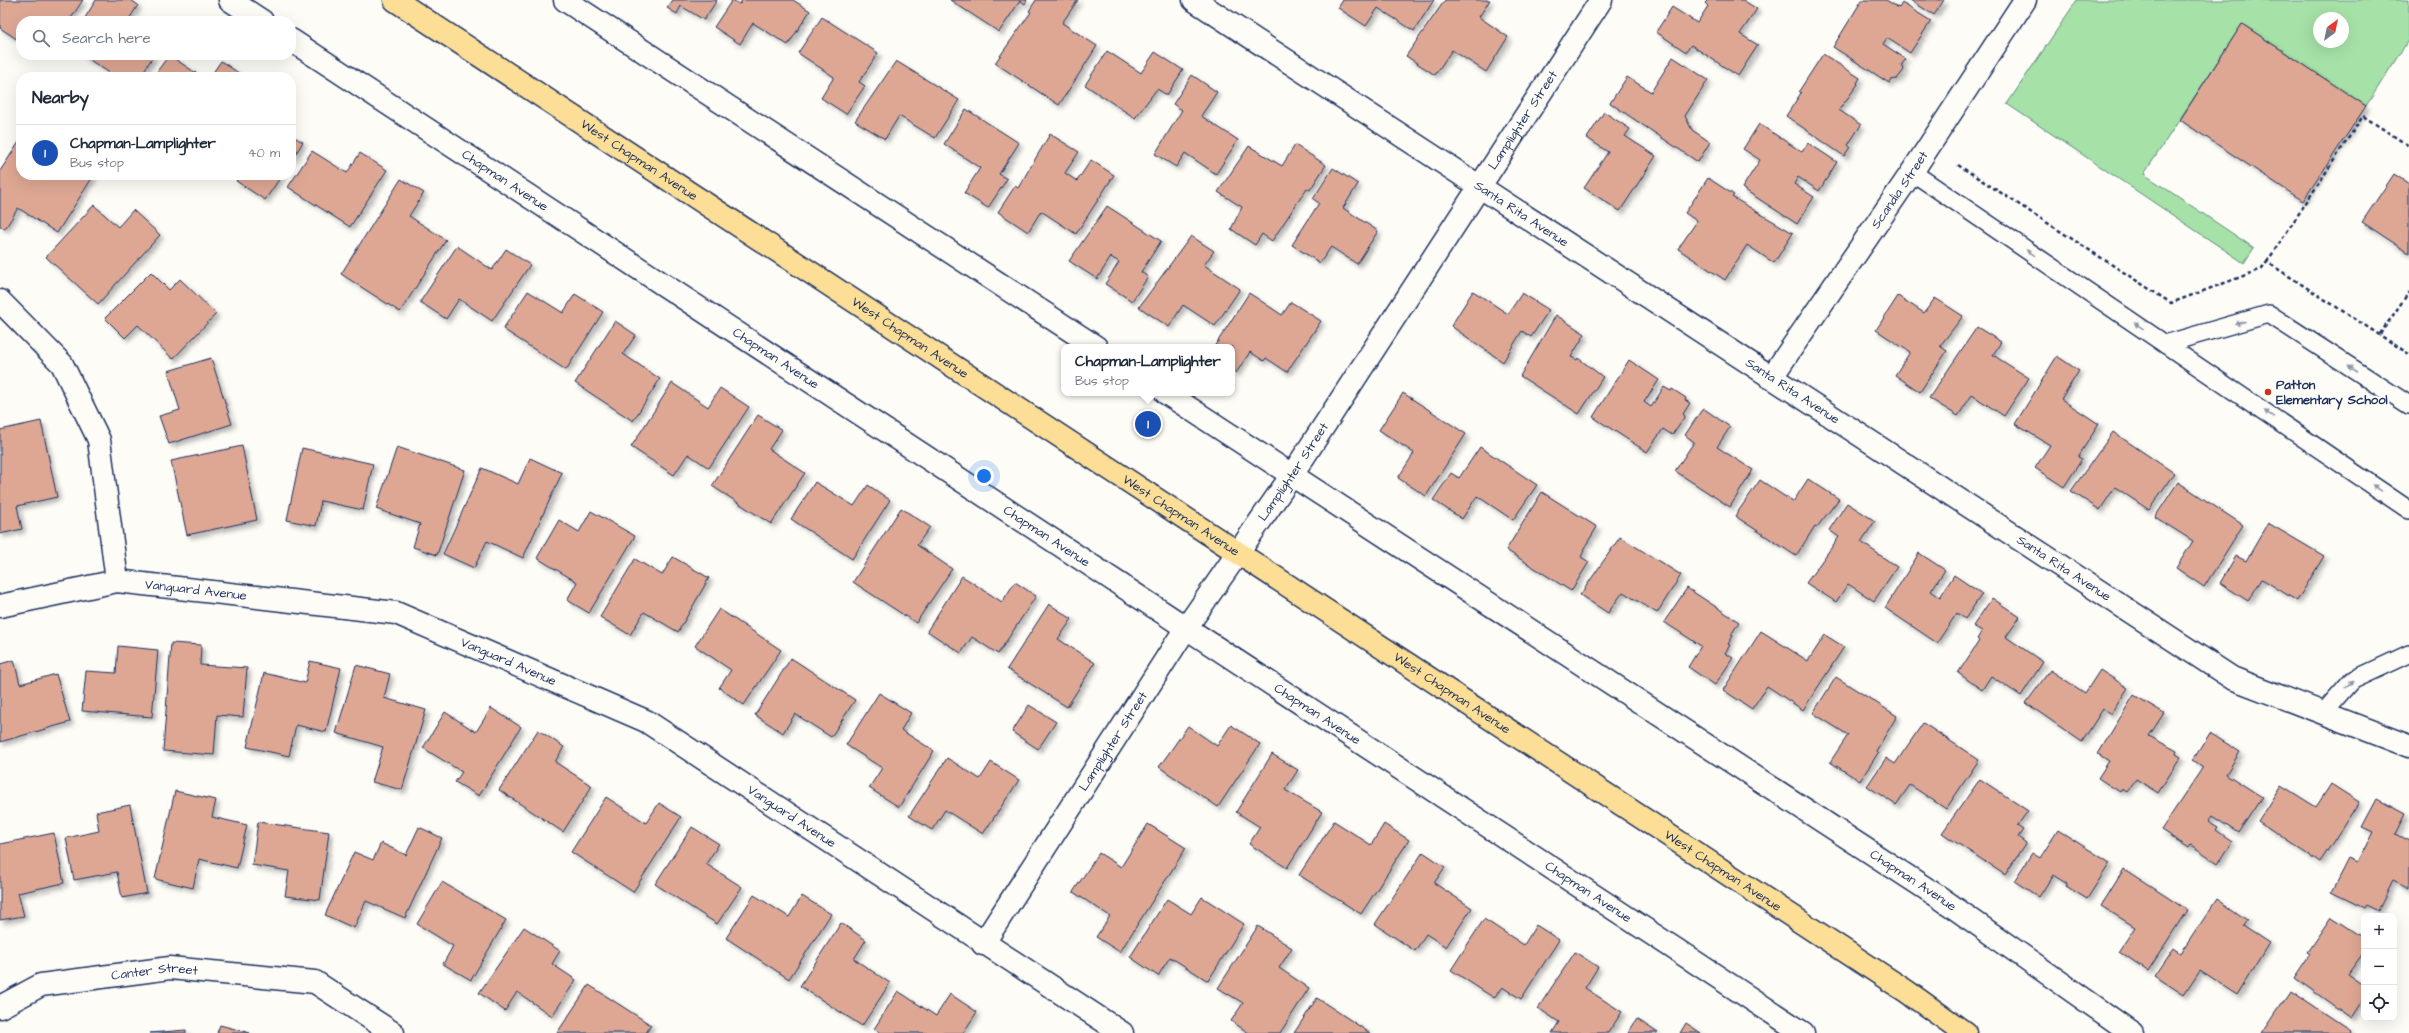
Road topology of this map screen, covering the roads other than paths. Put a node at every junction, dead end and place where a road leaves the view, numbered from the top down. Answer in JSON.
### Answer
{"nodes":[{"id":1,"x":230,"y":0,"type":"edge"},
{"id":2,"x":395,"y":0,"type":"edge"},
{"id":3,"x":565,"y":0,"type":"edge"},
{"id":4,"x":1194,"y":0,"type":"edge"},
{"id":5,"x":1601,"y":0,"type":"edge"},
{"id":6,"x":2026,"y":0,"type":"edge"},
{"id":7,"x":254,"y":16,"type":"edge"},
{"id":8,"x":296,"y":43,"type":"edge"},
{"id":9,"x":1912,"y":172,"type":"junction"},
{"id":10,"x":1480,"y":186,"type":"junction"},
{"id":11,"x":0,"y":301,"type":"edge"},
{"id":12,"x":1091,"y":344,"type":"edge"},
{"id":13,"x":2165,"y":344,"type":"junction"},
{"id":14,"x":1771,"y":378,"type":"junction"},
{"id":15,"x":1171,"y":396,"type":"edge"},
{"id":16,"x":2409,"y":405,"type":"edge"},
{"id":17,"x":1292,"y":476,"type":"junction"},
{"id":18,"x":2409,"y":510,"type":"edge"},
{"id":19,"x":1239,"y":554,"type":"junction"},
{"id":20,"x":117,"y":581,"type":"junction"},
{"id":21,"x":0,"y":606,"type":"edge"},
{"id":22,"x":1186,"y":628,"type":"junction"},
{"id":23,"x":2409,"y":654,"type":"edge"},
{"id":24,"x":2322,"y":713,"type":"junction"},
{"id":25,"x":2409,"y":746,"type":"edge"},
{"id":26,"x":983,"y":944,"type":"junction"},
{"id":27,"x":0,"y":1007,"type":"edge"},
{"id":28,"x":394,"y":1033,"type":"edge"},
{"id":29,"x":1122,"y":1033,"type":"edge"},
{"id":30,"x":1802,"y":1033,"type":"edge"},
{"id":31,"x":1965,"y":1033,"type":"edge"},
{"id":32,"x":2132,"y":1033,"type":"edge"}],
"edges":[{"from":1,"to":7,"type":"street"},
{"from":2,"to":19,"type":"main road","name":"West Chapman Avenue"},
{"from":3,"to":12,"type":"street"},
{"from":4,"to":10,"type":"street","name":"Santa Rita Avenue"},
{"from":5,"to":10,"type":"street","name":"Lamplighter Street"},
{"from":6,"to":9,"type":"street","name":"Scandia Street"},
{"from":8,"to":22,"type":"street","name":"Chapman Avenue"},
{"from":13,"to":9,"type":"lane","one_way":true},
{"from":9,"to":14,"type":"street","name":"Scandia Street"},
{"from":10,"to":14,"type":"street","name":"Santa Rita Avenue"},
{"from":10,"to":17,"type":"street","name":"Lamplighter Street"},
{"from":11,"to":20,"type":"street"},
{"from":16,"to":13,"type":"lane","one_way":true},
{"from":18,"to":13,"type":"lane","one_way":true},
{"from":14,"to":24,"type":"street","name":"Santa Rita Avenue"},
{"from":15,"to":17,"type":"street","name":"Chapman Avenue"},
{"from":17,"to":19,"type":"street","name":"Lamplighter Street"},
{"from":17,"to":32,"type":"street","name":"Chapman Avenue"},
{"from":19,"to":22,"type":"street","name":"Lamplighter Street"},
{"from":19,"to":31,"type":"main road","name":"West Chapman Avenue"},
{"from":20,"to":21,"type":"street","name":"Vanguard Avenue"},
{"from":20,"to":26,"type":"street","name":"Vanguard Avenue"},
{"from":22,"to":26,"type":"street","name":"Lamplighter Street"},
{"from":22,"to":30,"type":"street","name":"Chapman Avenue"},
{"from":24,"to":23,"type":"lane","one_way":true},
{"from":24,"to":25,"type":"street","name":"Santa Rita Avenue"},
{"from":26,"to":29,"type":"street","name":"Vanguard Avenue"},
{"from":27,"to":28,"type":"street","name":"Canter Street"}]}
